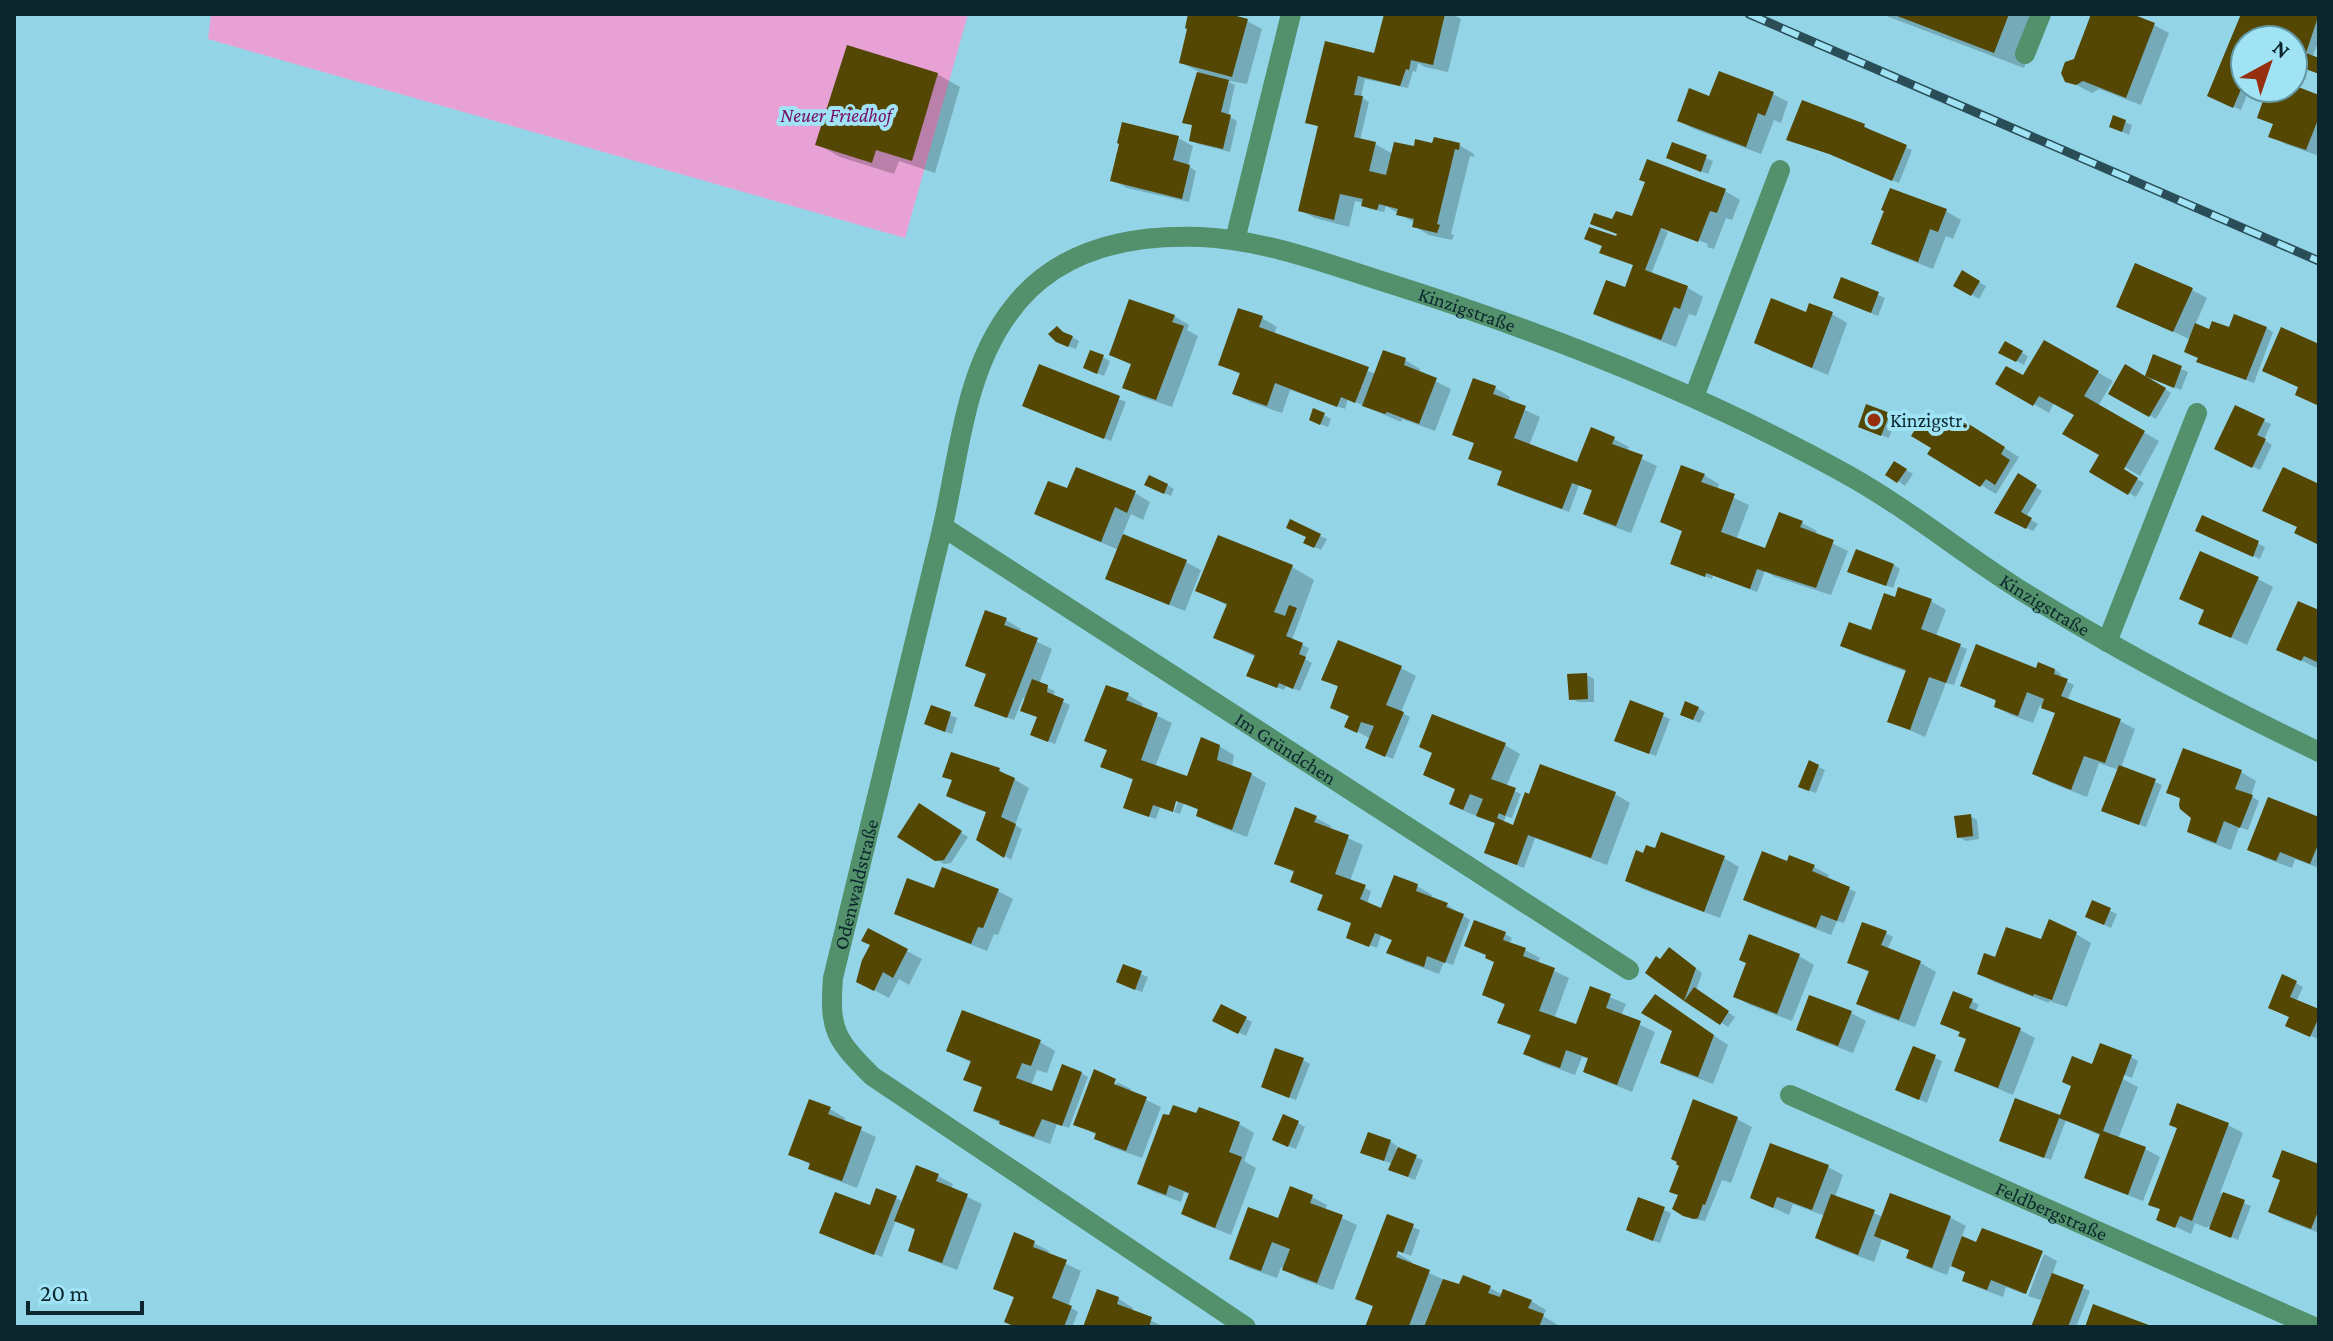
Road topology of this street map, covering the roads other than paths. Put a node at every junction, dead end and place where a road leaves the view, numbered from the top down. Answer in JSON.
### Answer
{"nodes":[{"id":1,"x":1291,"y":14,"type":"edge"},
{"id":2,"x":2041,"y":14,"type":"edge"},
{"id":3,"x":2025,"y":54,"type":"dead end"},
{"id":4,"x":1780,"y":170,"type":"dead end"},
{"id":5,"x":1235,"y":240,"type":"junction"},
{"id":6,"x":1055,"y":267,"type":"joint"},
{"id":7,"x":1694,"y":397,"type":"junction"},
{"id":8,"x":2197,"y":413,"type":"dead end"},
{"id":9,"x":943,"y":527,"type":"junction"},
{"id":10,"x":2107,"y":642,"type":"junction"},
{"id":11,"x":2319,"y":752,"type":"edge"},
{"id":12,"x":1629,"y":970,"type":"dead end"},
{"id":13,"x":1790,"y":1095,"type":"dead end"},
{"id":14,"x":1246,"y":1327,"type":"edge"},
{"id":15,"x":2314,"y":1327,"type":"edge"}],
"edges":[{"from":1,"to":5,"type":"street"},
{"from":2,"to":3,"type":"street"},
{"from":4,"to":7,"type":"street"},
{"from":5,"to":6,"type":"street","name":"Kinzigstraße"},
{"from":5,"to":7,"type":"street","name":"Kinzigstraße"},
{"from":6,"to":9,"type":"street","name":"Odenwaldstraße"},
{"from":7,"to":10,"type":"street","name":"Kinzigstraße"},
{"from":8,"to":10,"type":"street","name":"Kinzigstraße"},
{"from":9,"to":12,"type":"street","name":"Im Gründchen"},
{"from":9,"to":14,"type":"street","name":"Odenwaldstraße"},
{"from":10,"to":11,"type":"street","name":"Kinzigstraße"},
{"from":13,"to":15,"type":"street","name":"Feldbergstraße"}]}
